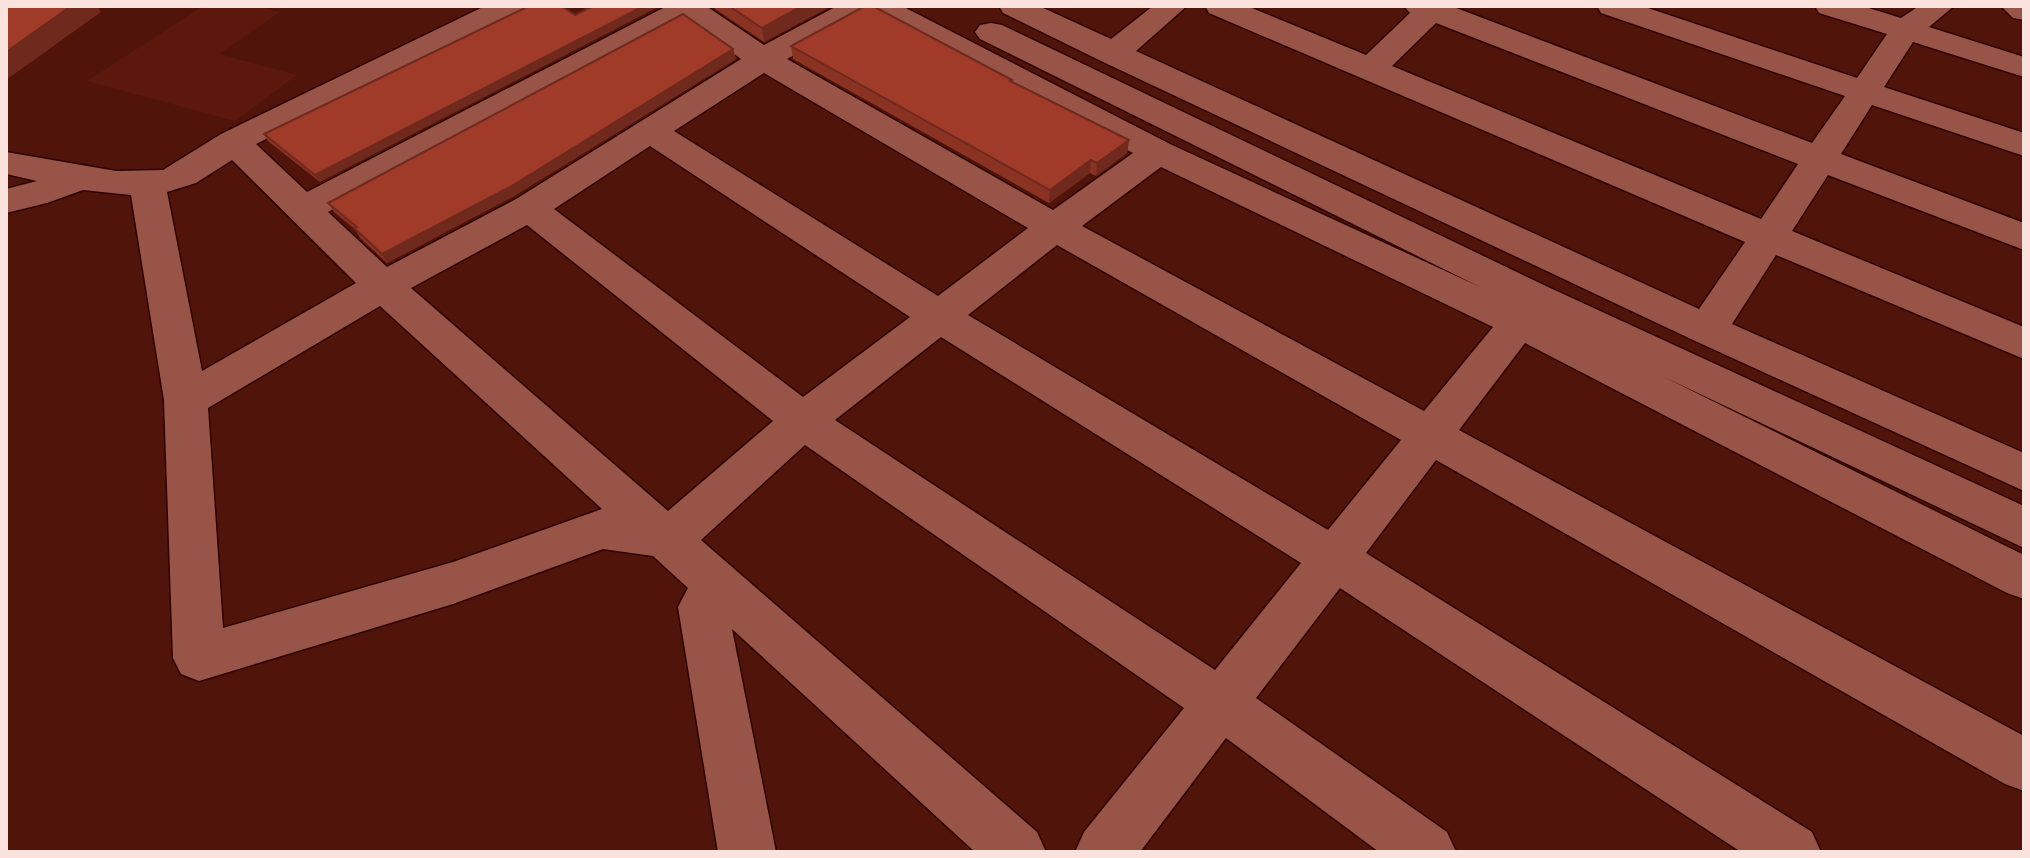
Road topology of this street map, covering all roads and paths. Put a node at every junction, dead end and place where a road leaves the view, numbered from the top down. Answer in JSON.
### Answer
{"nodes":[{"id":1,"x":509,"y":6,"type":"edge"},
{"id":2,"x":687,"y":6,"type":"edge"},
{"id":3,"x":860,"y":6,"type":"edge"},
{"id":4,"x":879,"y":6,"type":"edge"},
{"id":5,"x":938,"y":6,"type":"edge"},
{"id":6,"x":1014,"y":6,"type":"edge"},
{"id":7,"x":1172,"y":6,"type":"edge"},
{"id":8,"x":1220,"y":6,"type":"edge"},
{"id":9,"x":1612,"y":6,"type":"edge"},
{"id":10,"x":1830,"y":6,"type":"edge"},
{"id":11,"x":1939,"y":6,"type":"edge"},
{"id":12,"x":2016,"y":6,"type":"edge"},
{"id":13,"x":1429,"y":8,"type":"edge"},
{"id":14,"x":2024,"y":11,"type":"edge"},
{"id":15,"x":1905,"y":30,"type":"junction"},
{"id":16,"x":1112,"y":54,"type":"junction"},
{"id":17,"x":763,"y":59,"type":"junction"},
{"id":18,"x":2024,"y":67,"type":"edge"},
{"id":19,"x":1368,"y":71,"type":"junction"},
{"id":20,"x":1865,"y":91,"type":"junction"},
{"id":21,"x":649,"y":130,"type":"junction"},
{"id":22,"x":233,"y":142,"type":"junction"},
{"id":23,"x":2024,"y":145,"type":"edge"},
{"id":24,"x":1158,"y":152,"type":"junction"},
{"id":25,"x":1820,"y":159,"type":"junction"},
{"id":26,"x":6,"y":163,"type":"edge"},
{"id":27,"x":81,"y":177,"type":"junction"},
{"id":28,"x":147,"y":185,"type":"junction"},
{"id":29,"x":6,"y":201,"type":"edge"},
{"id":30,"x":529,"y":208,"type":"junction"},
{"id":31,"x":305,"y":209,"type":"junction"},
{"id":32,"x":1055,"y":227,"type":"junction"},
{"id":33,"x":1769,"y":237,"type":"junction"},
{"id":34,"x":2024,"y":237,"type":"edge"},
{"id":35,"x":383,"y":286,"type":"junction"},
{"id":36,"x":1527,"y":310,"type":"junction"},
{"id":37,"x":940,"y":317,"type":"junction"},
{"id":38,"x":1707,"y":330,"type":"junction"},
{"id":39,"x":2024,"y":344,"type":"edge"},
{"id":40,"x":186,"y":400,"type":"junction"},
{"id":41,"x":803,"y":421,"type":"junction"},
{"id":42,"x":1431,"y":434,"type":"junction"},
{"id":43,"x":2024,"y":473,"type":"edge"},
{"id":44,"x":2024,"y":528,"type":"edge"},
{"id":45,"x":669,"y":539,"type":"junction"},
{"id":46,"x":1334,"y":558,"type":"junction"},
{"id":47,"x":2024,"y":578,"type":"edge"},
{"id":48,"x":718,"y":586,"type":"junction"},
{"id":49,"x":1220,"y":703,"type":"junction"},
{"id":50,"x":2024,"y":765,"type":"edge"},
{"id":51,"x":747,"y":852,"type":"edge"},
{"id":52,"x":1017,"y":852,"type":"edge"},
{"id":53,"x":1104,"y":852,"type":"edge"},
{"id":54,"x":1427,"y":852,"type":"edge"},
{"id":55,"x":1792,"y":852,"type":"edge"}],
"edges":[{"from":1,"to":22,"type":"street"},
{"from":2,"to":17,"type":"street"},
{"from":2,"to":31,"type":"street"},
{"from":3,"to":17,"type":"street"},
{"from":4,"to":24,"type":"street"},
{"from":5,"to":36,"type":"street"},
{"from":6,"to":16,"type":"street"},
{"from":7,"to":16,"type":"street"},
{"from":8,"to":19,"type":"street"},
{"from":9,"to":20,"type":"street"},
{"from":10,"to":15,"type":"street"},
{"from":11,"to":15,"type":"street"},
{"from":12,"to":14,"type":"street"},
{"from":13,"to":19,"type":"street"},
{"from":13,"to":25,"type":"street"},
{"from":15,"to":18,"type":"street"},
{"from":15,"to":20,"type":"street"},
{"from":16,"to":38,"type":"street"},
{"from":17,"to":21,"type":"street"},
{"from":17,"to":32,"type":"street"},
{"from":19,"to":33,"type":"street"},
{"from":20,"to":23,"type":"street"},
{"from":20,"to":25,"type":"street"},
{"from":21,"to":30,"type":"street"},
{"from":21,"to":37,"type":"street"},
{"from":22,"to":28,"type":"street"},
{"from":22,"to":31,"type":"street"},
{"from":24,"to":32,"type":"street"},
{"from":24,"to":36,"type":"street"},
{"from":25,"to":33,"type":"street"},
{"from":25,"to":34,"type":"street"},
{"from":26,"to":27,"type":"street"},
{"from":27,"to":28,"type":"street"},
{"from":27,"to":29,"type":"street"},
{"from":28,"to":40,"type":"street"},
{"from":30,"to":35,"type":"street"},
{"from":30,"to":41,"type":"street"},
{"from":31,"to":35,"type":"street"},
{"from":32,"to":37,"type":"street"},
{"from":32,"to":42,"type":"street"},
{"from":33,"to":38,"type":"street"},
{"from":33,"to":39,"type":"street"},
{"from":35,"to":40,"type":"street"},
{"from":35,"to":45,"type":"street"},
{"from":36,"to":42,"type":"street"},
{"from":36,"to":44,"type":"street"},
{"from":36,"to":47,"type":"street"},
{"from":37,"to":41,"type":"street"},
{"from":37,"to":46,"type":"street"},
{"from":38,"to":43,"type":"street"},
{"from":40,"to":45,"type":"street"},
{"from":41,"to":45,"type":"street"},
{"from":41,"to":49,"type":"street"},
{"from":42,"to":46,"type":"street"},
{"from":42,"to":50,"type":"street"},
{"from":45,"to":48,"type":"street"},
{"from":46,"to":49,"type":"street"},
{"from":46,"to":55,"type":"street"},
{"from":48,"to":51,"type":"street"},
{"from":48,"to":52,"type":"street"},
{"from":49,"to":53,"type":"street"},
{"from":49,"to":54,"type":"street"}]}
